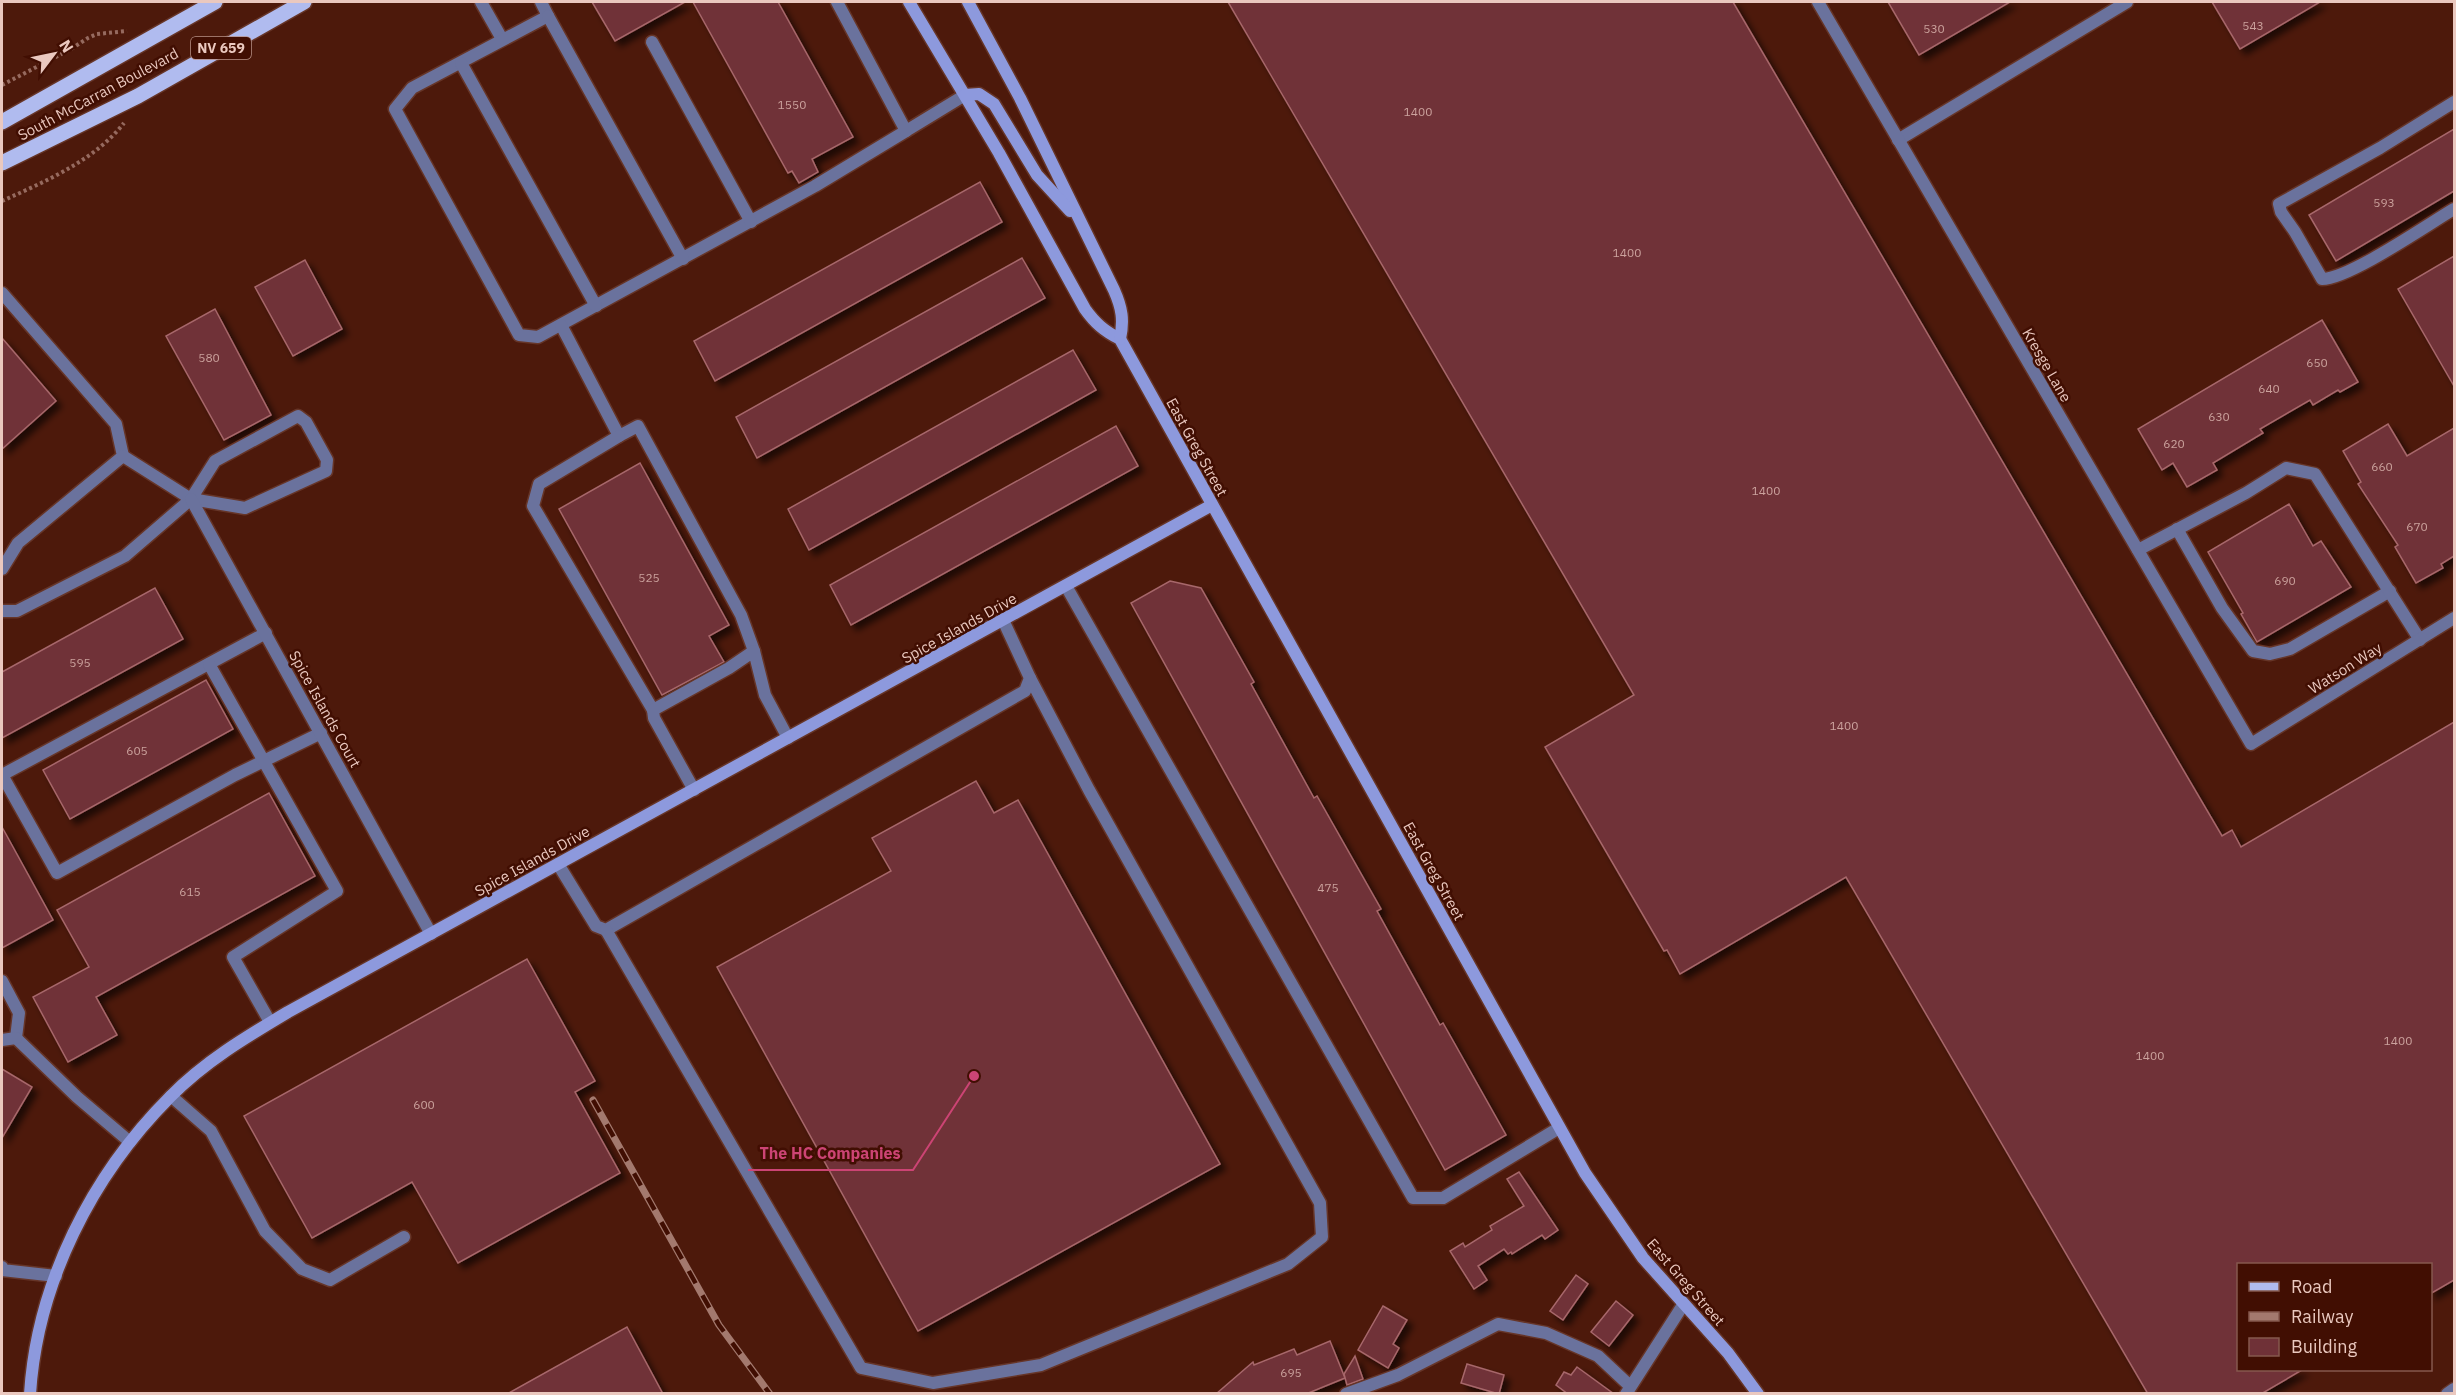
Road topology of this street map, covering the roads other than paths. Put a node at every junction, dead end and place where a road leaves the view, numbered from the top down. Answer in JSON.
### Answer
{"nodes":[{"id":1,"x":215,"y":2,"type":"edge"},
{"id":2,"x":304,"y":2,"type":"edge"},
{"id":3,"x":481,"y":2,"type":"edge"},
{"id":4,"x":540,"y":2,"type":"edge"},
{"id":5,"x":837,"y":2,"type":"edge"},
{"id":6,"x":909,"y":2,"type":"edge"},
{"id":7,"x":968,"y":2,"type":"edge"},
{"id":8,"x":1818,"y":2,"type":"edge"},
{"id":9,"x":2127,"y":2,"type":"edge"},
{"id":10,"x":548,"y":16,"type":"junction"},
{"id":11,"x":502,"y":39,"type":"junction"},
{"id":12,"x":652,"y":42,"type":"dead end"},
{"id":13,"x":461,"y":63,"type":"junction"},
{"id":14,"x":965,"y":95,"type":"junction"},
{"id":15,"x":2454,"y":102,"type":"edge"},
{"id":16,"x":2,"y":122,"type":"edge"},
{"id":17,"x":906,"y":131,"type":"junction"},
{"id":18,"x":1898,"y":140,"type":"junction"},
{"id":19,"x":2,"y":163,"type":"edge"},
{"id":20,"x":2454,"y":209,"type":"edge"},
{"id":21,"x":751,"y":222,"type":"junction"},
{"id":22,"x":1080,"y":222,"type":"junction"},
{"id":23,"x":683,"y":259,"type":"junction"},
{"id":24,"x":2,"y":294,"type":"edge"},
{"id":25,"x":596,"y":306,"type":"junction"},
{"id":26,"x":561,"y":325,"type":"junction"},
{"id":27,"x":1120,"y":339,"type":"junction"},
{"id":28,"x":620,"y":436,"type":"junction"},
{"id":29,"x":123,"y":456,"type":"junction"},
{"id":30,"x":191,"y":499,"type":"junction"},
{"id":31,"x":1212,"y":505,"type":"junction"},
{"id":32,"x":2177,"y":529,"type":"junction"},
{"id":33,"x":2138,"y":550,"type":"junction"},
{"id":34,"x":2,"y":569,"type":"edge"},
{"id":35,"x":1066,"y":586,"type":"junction"},
{"id":36,"x":2390,"y":591,"type":"junction"},
{"id":37,"x":2,"y":611,"type":"edge"},
{"id":38,"x":2454,"y":618,"type":"edge"},
{"id":39,"x":1003,"y":620,"type":"junction"},
{"id":40,"x":266,"y":633,"type":"junction"},
{"id":41,"x":2420,"y":640,"type":"junction"},
{"id":42,"x":754,"y":651,"type":"junction"},
{"id":43,"x":210,"y":664,"type":"junction"},
{"id":44,"x":1030,"y":678,"type":"junction"},
{"id":45,"x":653,"y":710,"type":"junction"},
{"id":46,"x":321,"y":733,"type":"junction"},
{"id":47,"x":788,"y":738,"type":"junction"},
{"id":48,"x":2251,"y":744,"type":"joint"},
{"id":49,"x":265,"y":760,"type":"junction"},
{"id":50,"x":694,"y":790,"type":"junction"},
{"id":51,"x":558,"y":864,"type":"junction"},
{"id":52,"x":606,"y":930,"type":"junction"},
{"id":53,"x":430,"y":934,"type":"junction"},
{"id":54,"x":2,"y":981,"type":"edge"},
{"id":55,"x":270,"y":1022,"type":"junction"},
{"id":56,"x":16,"y":1038,"type":"junction"},
{"id":57,"x":2,"y":1040,"type":"edge"},
{"id":58,"x":171,"y":1096,"type":"junction"},
{"id":59,"x":1559,"y":1128,"type":"junction"},
{"id":60,"x":130,"y":1142,"type":"junction"},
{"id":61,"x":404,"y":1237,"type":"dead end"},
{"id":62,"x":2,"y":1269,"type":"edge"},
{"id":63,"x":56,"y":1276,"type":"junction"},
{"id":64,"x":1683,"y":1305,"type":"junction"},
{"id":65,"x":2454,"y":1389,"type":"edge"},
{"id":66,"x":1628,"y":1390,"type":"edge"},
{"id":67,"x":30,"y":1394,"type":"edge"},
{"id":68,"x":1346,"y":1394,"type":"edge"},
{"id":69,"x":1758,"y":1394,"type":"edge"},
{"id":70,"x":2447,"y":1394,"type":"edge"}],
"edges":[{"from":1,"to":16,"type":"main road","name":"South McCarran Boulevard","number":"NV 659"},
{"from":2,"to":19,"type":"main road","name":"South McCarran Boulevard","number":"NV 659"},
{"from":3,"to":11,"type":"street"},
{"from":4,"to":10,"type":"street"},
{"from":5,"to":17,"type":"street"},
{"from":6,"to":14,"type":"main road","name":"East Greg Street"},
{"from":7,"to":22,"type":"main road"},
{"from":8,"to":18,"type":"street","name":"Kresge Lane"},
{"from":9,"to":18,"type":"street"},
{"from":10,"to":11,"type":"street"},
{"from":10,"to":23,"type":"street"},
{"from":11,"to":13,"type":"street"},
{"from":12,"to":21,"type":"street"},
{"from":13,"to":25,"type":"street"},
{"from":13,"to":26,"type":"street"},
{"from":14,"to":17,"type":"street"},
{"from":14,"to":22,"type":"main road"},
{"from":14,"to":27,"type":"main road","name":"East Greg Street"},
{"from":15,"to":20,"type":"street"},
{"from":17,"to":21,"type":"street"},
{"from":18,"to":33,"type":"street","name":"Kresge Lane"},
{"from":21,"to":23,"type":"street"},
{"from":22,"to":27,"type":"main road"},
{"from":23,"to":25,"type":"street"},
{"from":24,"to":29,"type":"street"},
{"from":25,"to":26,"type":"street"},
{"from":26,"to":28,"type":"street"},
{"from":27,"to":31,"type":"main road","name":"East Greg Street"},
{"from":28,"to":42,"type":"street"},
{"from":28,"to":45,"type":"street"},
{"from":29,"to":30,"type":"street"},
{"from":29,"to":34,"type":"street"},
{"from":30,"to":30,"type":"street"},
{"from":30,"to":37,"type":"street"},
{"from":30,"to":40,"type":"street","name":"Spice Islands Court"},
{"from":31,"to":35,"type":"main road","name":"Spice Islands Drive"},
{"from":31,"to":59,"type":"main road","name":"East Greg Street"},
{"from":32,"to":33,"type":"street"},
{"from":32,"to":36,"type":"street"},
{"from":32,"to":36,"type":"street"},
{"from":33,"to":48,"type":"street","name":"Kresge Lane"},
{"from":35,"to":39,"type":"main road","name":"Spice Islands Drive"},
{"from":35,"to":59,"type":"street"},
{"from":36,"to":41,"type":"street"},
{"from":38,"to":41,"type":"street","name":"Watson Way"},
{"from":39,"to":44,"type":"street"},
{"from":39,"to":47,"type":"main road","name":"Spice Islands Drive"},
{"from":40,"to":43,"type":"street"},
{"from":40,"to":46,"type":"street","name":"Spice Islands Court"},
{"from":41,"to":48,"type":"street","name":"Watson Way"},
{"from":42,"to":45,"type":"street"},
{"from":42,"to":47,"type":"street"},
{"from":43,"to":49,"type":"street"},
{"from":43,"to":49,"type":"street"},
{"from":44,"to":52,"type":"street"},
{"from":44,"to":52,"type":"street"},
{"from":45,"to":50,"type":"street"},
{"from":46,"to":49,"type":"street"},
{"from":46,"to":53,"type":"street","name":"Spice Islands Court"},
{"from":47,"to":50,"type":"main road","name":"Spice Islands Drive"},
{"from":49,"to":55,"type":"street"},
{"from":50,"to":51,"type":"main road","name":"Spice Islands Drive"},
{"from":51,"to":52,"type":"street"},
{"from":51,"to":53,"type":"main road","name":"Spice Islands Drive"},
{"from":53,"to":55,"type":"main road","name":"Spice Islands Drive"},
{"from":54,"to":56,"type":"street"},
{"from":55,"to":58,"type":"main road","name":"Spice Islands Drive"},
{"from":56,"to":57,"type":"street"},
{"from":56,"to":60,"type":"street"},
{"from":58,"to":60,"type":"main road","name":"Spice Islands Drive"},
{"from":58,"to":61,"type":"street"},
{"from":59,"to":64,"type":"main road","name":"East Greg Street"},
{"from":60,"to":63,"type":"main road","name":"Spice Islands Drive"},
{"from":62,"to":63,"type":"street"},
{"from":63,"to":67,"type":"main road","name":"Spice Islands Drive"},
{"from":64,"to":66,"type":"street"},
{"from":64,"to":69,"type":"main road","name":"East Greg Street"},
{"from":65,"to":70,"type":"street"},
{"from":66,"to":68,"type":"street"}]}
